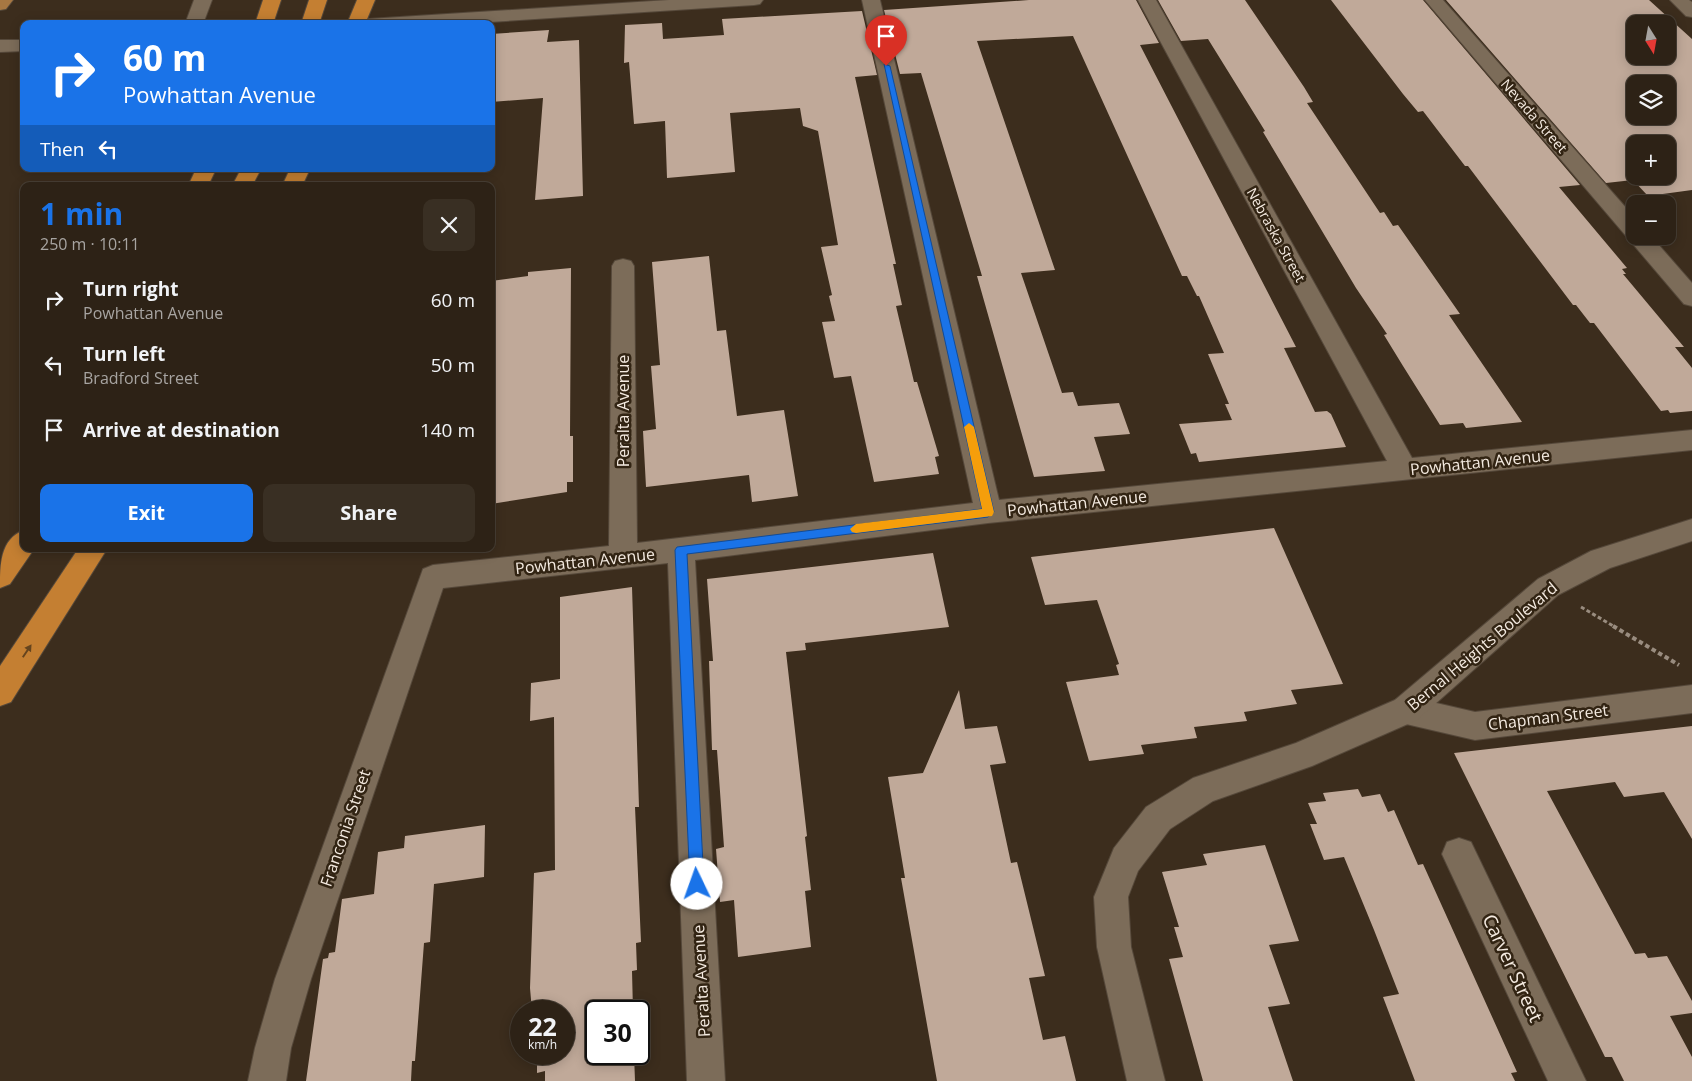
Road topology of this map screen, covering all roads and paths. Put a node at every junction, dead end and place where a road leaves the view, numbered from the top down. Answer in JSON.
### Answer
{"nodes":[{"id":1,"x":4,"y":0,"type":"edge"},
{"id":2,"x":203,"y":0,"type":"edge"},
{"id":3,"x":272,"y":0,"type":"edge"},
{"id":4,"x":318,"y":0,"type":"edge"},
{"id":5,"x":366,"y":0,"type":"edge"},
{"id":6,"x":754,"y":0,"type":"edge"},
{"id":7,"x":871,"y":0,"type":"edge"},
{"id":8,"x":1147,"y":0,"type":"edge"},
{"id":9,"x":1434,"y":0,"type":"edge"},
{"id":10,"x":1679,"y":0,"type":"edge"},
{"id":11,"x":614,"y":4,"type":"edge"},
{"id":12,"x":0,"y":5,"type":"edge"},
{"id":13,"x":1692,"y":12,"type":"edge"},
{"id":14,"x":196,"y":20,"type":"edge"},
{"id":15,"x":265,"y":20,"type":"edge"},
{"id":16,"x":311,"y":20,"type":"edge"},
{"id":17,"x":358,"y":20,"type":"edge"},
{"id":18,"x":417,"y":20,"type":"edge"},
{"id":19,"x":20,"y":45,"type":"edge"},
{"id":20,"x":0,"y":46,"type":"edge"},
{"id":21,"x":1626,"y":222,"type":"edge"},
{"id":22,"x":1646,"y":245,"type":"edge"},
{"id":23,"x":623,"y":266,"type":"dead end"},
{"id":24,"x":1692,"y":298,"type":"edge"},
{"id":25,"x":1692,"y":440,"type":"edge"},
{"id":26,"x":1405,"y":470,"type":"junction"},
{"id":27,"x":988,"y":512,"type":"junction"},
{"id":28,"x":1692,"y":530,"type":"edge"},
{"id":29,"x":20,"y":547,"type":"edge"},
{"id":30,"x":681,"y":550,"type":"junction"},
{"id":31,"x":91,"y":552,"type":"edge"},
{"id":32,"x":623,"y":556,"type":"junction"},
{"id":33,"x":0,"y":576,"type":"edge"},
{"id":34,"x":433,"y":578,"type":"joint"},
{"id":35,"x":1548,"y":587,"type":"junction"},
{"id":36,"x":1684,"y":668,"type":"dead end"},
{"id":37,"x":0,"y":692,"type":"edge"},
{"id":38,"x":1692,"y":699,"type":"edge"},
{"id":39,"x":1406,"y":710,"type":"junction"},
{"id":40,"x":1459,"y":854,"type":"dead end"},
{"id":41,"x":267,"y":1081,"type":"edge"},
{"id":42,"x":706,"y":1081,"type":"edge"},
{"id":43,"x":1146,"y":1081,"type":"edge"},
{"id":44,"x":1567,"y":1081,"type":"edge"}],
"edges":[{"from":1,"to":12,"type":"main road"},
{"from":2,"to":14,"type":"street"},
{"from":3,"to":15,"type":"highway"},
{"from":4,"to":16,"type":"highway"},
{"from":5,"to":17,"type":"highway"},
{"from":6,"to":11,"type":"street"},
{"from":7,"to":27,"type":"street"},
{"from":8,"to":26,"type":"street","name":"Nebraska Street"},
{"from":9,"to":21,"type":"street","name":"Nevada Street"},
{"from":10,"to":13,"type":"street"},
{"from":11,"to":18,"type":"street"},
{"from":19,"to":20,"type":"street"},
{"from":22,"to":24,"type":"street"},
{"from":23,"to":32,"type":"street","name":"Peralta Avenue"},
{"from":25,"to":26,"type":"street","name":"Powhattan Avenue"},
{"from":26,"to":27,"type":"street","name":"Powhattan Avenue"},
{"from":27,"to":30,"type":"street","name":"Powhattan Avenue"},
{"from":28,"to":35,"type":"street","name":"Bernal Heights Boulevard"},
{"from":29,"to":33,"type":"highway"},
{"from":30,"to":32,"type":"street","name":"Powhattan Avenue"},
{"from":30,"to":42,"type":"street","name":"Peralta Avenue"},
{"from":37,"to":31,"type":"highway","one_way":true},
{"from":32,"to":34,"type":"street","name":"Powhattan Avenue"},
{"from":34,"to":41,"type":"street","name":"Franconia Street"},
{"from":35,"to":36,"type":"path"},
{"from":35,"to":39,"type":"street","name":"Bernal Heights Boulevard"},
{"from":38,"to":39,"type":"street","name":"Chapman Street"},
{"from":39,"to":43,"type":"street","name":"Bernal Heights Boulevard"},
{"from":40,"to":44,"type":"street","name":"Carver Street"}]}
